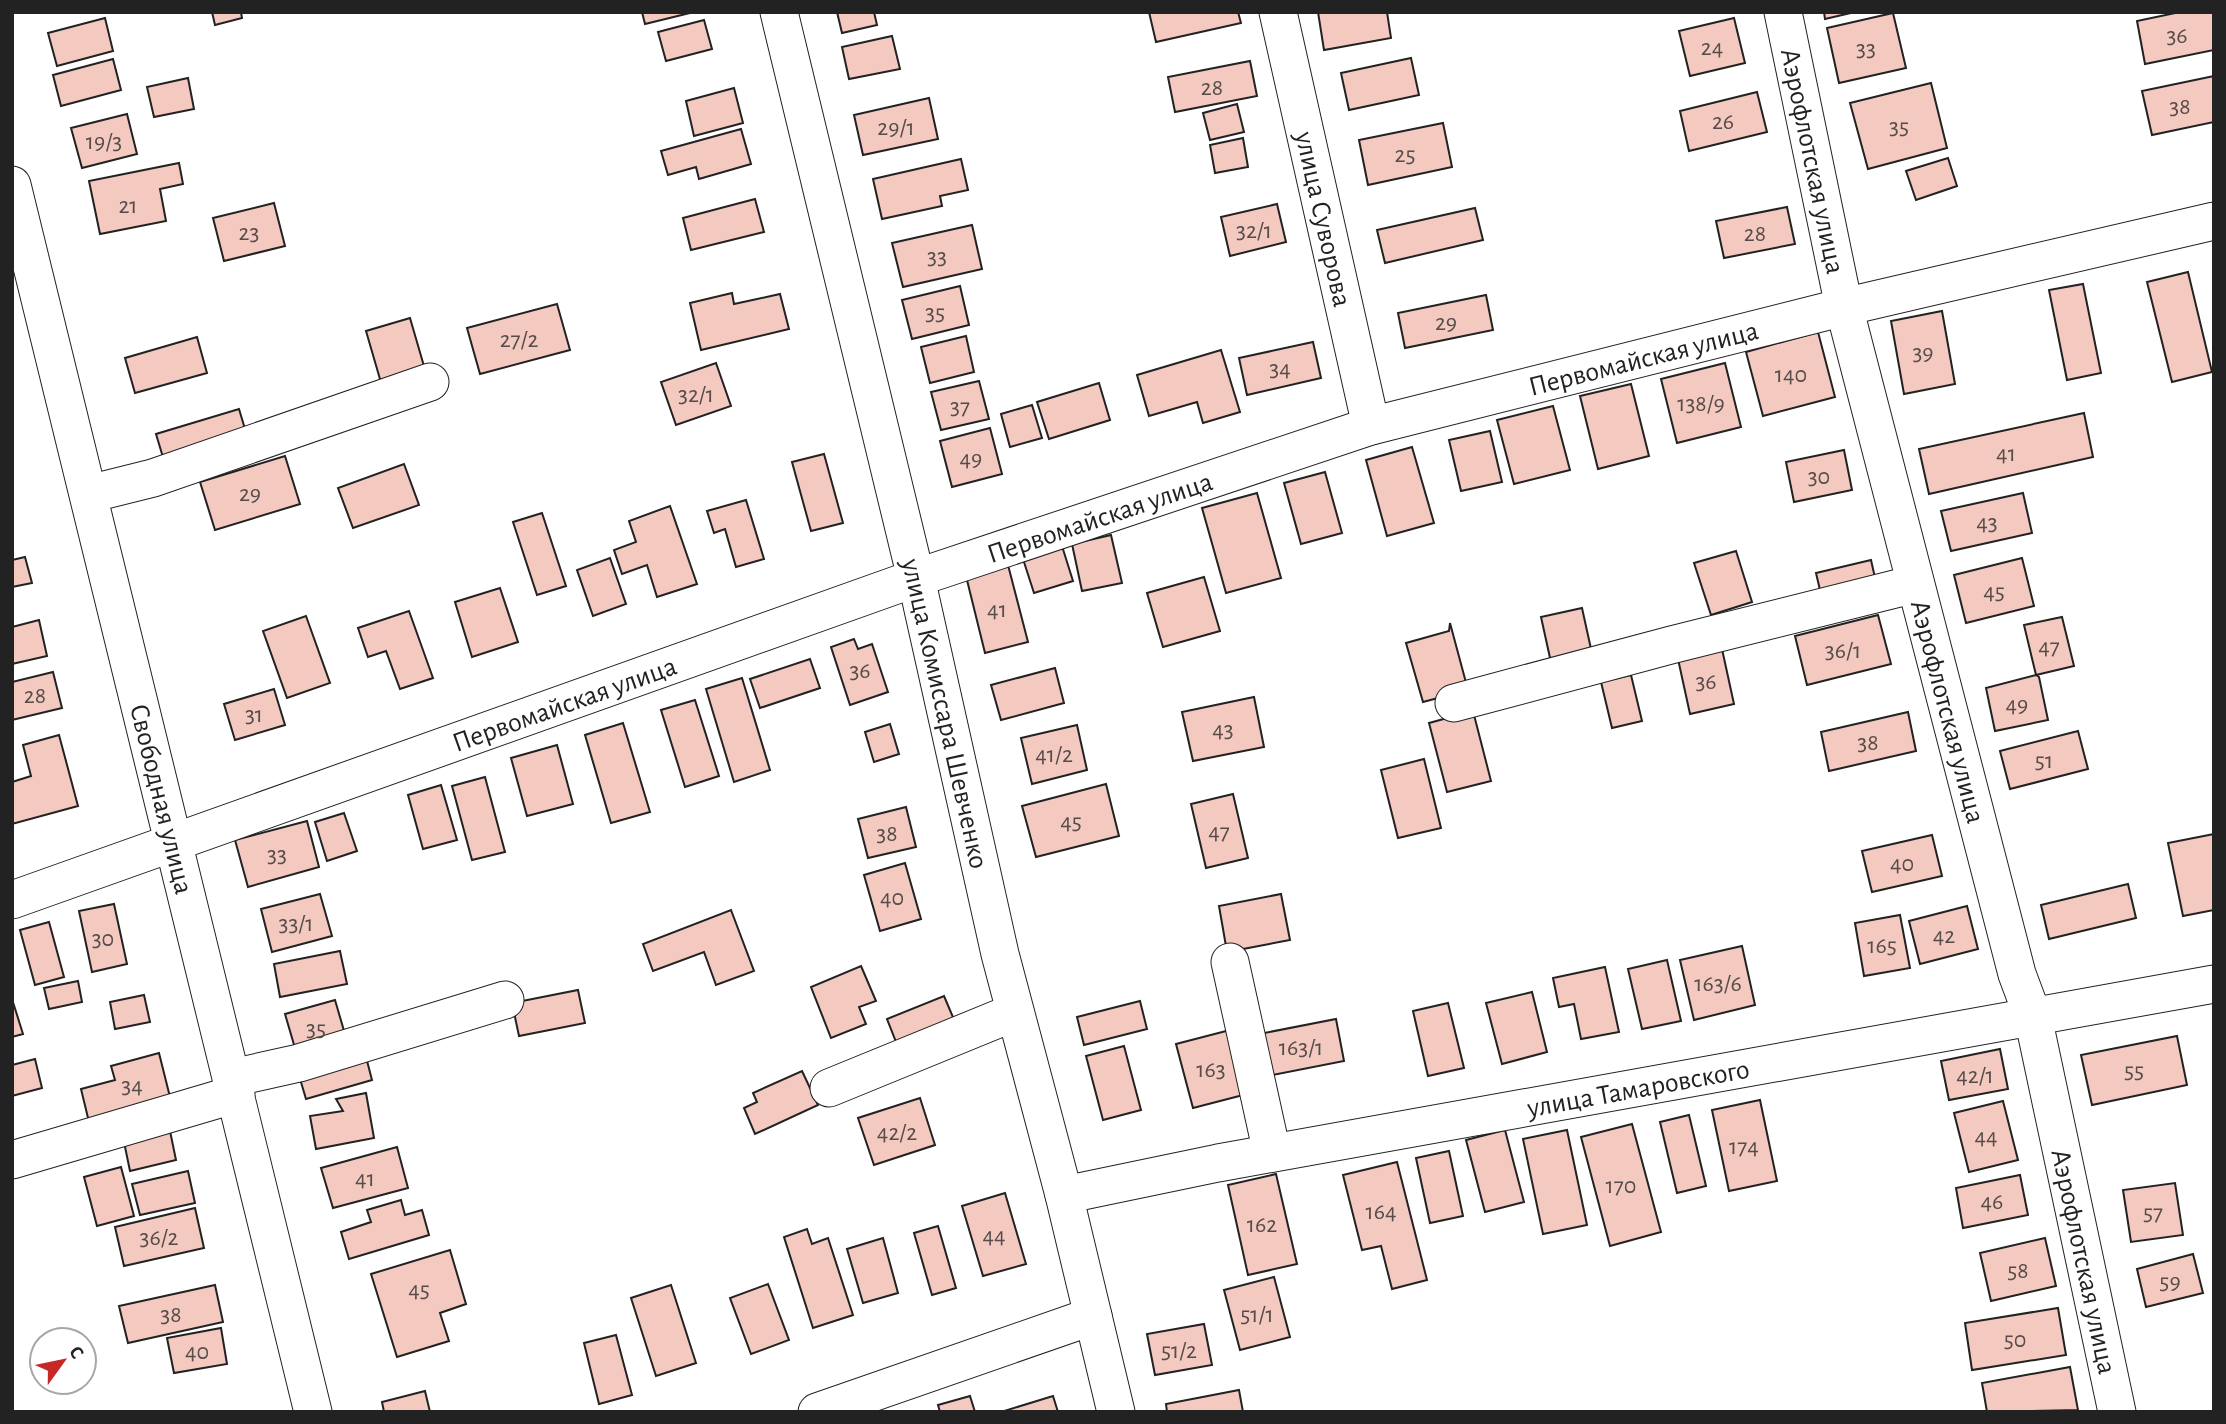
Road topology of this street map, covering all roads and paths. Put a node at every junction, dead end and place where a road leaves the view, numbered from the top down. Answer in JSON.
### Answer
{"nodes":[{"id":1,"x":779,"y":12,"type":"edge"},
{"id":2,"x":1278,"y":12,"type":"edge"},
{"id":3,"x":1783,"y":12,"type":"edge"},
{"id":4,"x":12,"y":185,"type":"edge"},
{"id":5,"x":2214,"y":221,"type":"edge"},
{"id":6,"x":20,"y":252,"type":"edge"},
{"id":7,"x":1844,"y":307,"type":"junction"},
{"id":8,"x":430,"y":382,"type":"dead end"},
{"id":9,"x":1371,"y":426,"type":"junction"},
{"id":10,"x":89,"y":494,"type":"junction"},
{"id":11,"x":916,"y":578,"type":"junction"},
{"id":12,"x":1915,"y":584,"type":"junction"},
{"id":13,"x":1454,"y":703,"type":"dead end"},
{"id":14,"x":174,"y":842,"type":"junction"},
{"id":15,"x":12,"y":900,"type":"edge"},
{"id":16,"x":1230,"y":962,"type":"dead end"},
{"id":17,"x":2214,"y":984,"type":"edge"},
{"id":18,"x":505,"y":1000,"type":"dead end"},
{"id":19,"x":1015,"y":1012,"type":"junction"},
{"id":20,"x":2033,"y":1017,"type":"junction"},
{"id":21,"x":234,"y":1086,"type":"junction"},
{"id":22,"x":829,"y":1088,"type":"dead end"},
{"id":23,"x":1272,"y":1153,"type":"junction"},
{"id":24,"x":12,"y":1160,"type":"edge"},
{"id":25,"x":1064,"y":1195,"type":"junction"},
{"id":26,"x":1093,"y":1316,"type":"junction"},
{"id":27,"x":313,"y":1412,"type":"edge"},
{"id":28,"x":817,"y":1412,"type":"edge"},
{"id":29,"x":1116,"y":1412,"type":"edge"},
{"id":30,"x":2117,"y":1412,"type":"edge"}],
"edges":[{"from":1,"to":11,"type":"street","name":"улица Комиссара Шевченко"},
{"from":2,"to":9,"type":"street","name":"улица Суворова"},
{"from":3,"to":7,"type":"street","name":"Аэрофлотская улица"},
{"from":4,"to":6,"type":"street","name":"Свободная улица"},
{"from":5,"to":7,"type":"street","name":"Первомайская улица"},
{"from":6,"to":10,"type":"street","name":"Свободная улица"},
{"from":7,"to":9,"type":"street","name":"Первомайская улица"},
{"from":7,"to":12,"type":"street","name":"Аэрофлотская улица"},
{"from":8,"to":10,"type":"street"},
{"from":9,"to":11,"type":"street","name":"Первомайская улица"},
{"from":10,"to":14,"type":"street","name":"Свободная улица"},
{"from":11,"to":14,"type":"street","name":"Первомайская улица"},
{"from":11,"to":19,"type":"street","name":"улица Комиссара Шевченко"},
{"from":12,"to":13,"type":"street"},
{"from":12,"to":20,"type":"street","name":"Аэрофлотская улица"},
{"from":14,"to":15,"type":"street","name":"Первомайская улица"},
{"from":14,"to":21,"type":"street","name":"Свободная улица"},
{"from":16,"to":23,"type":"street"},
{"from":17,"to":20,"type":"street","name":"улица Тамаровского"},
{"from":18,"to":21,"type":"street"},
{"from":19,"to":22,"type":"street"},
{"from":19,"to":25,"type":"street","name":"улица Комиссара Шевченко"},
{"from":20,"to":23,"type":"street","name":"улица Тамаровского"},
{"from":20,"to":30,"type":"street","name":"Аэрофлотская улица"},
{"from":21,"to":24,"type":"street"},
{"from":21,"to":27,"type":"street","name":"Свободная улица"},
{"from":23,"to":25,"type":"street","name":"улица Тамаровского"},
{"from":25,"to":26,"type":"street","name":"улица Комиссара Шевченко"},
{"from":26,"to":28,"type":"street"},
{"from":26,"to":29,"type":"street","name":"улица Комиссара Шевченко"}]}
